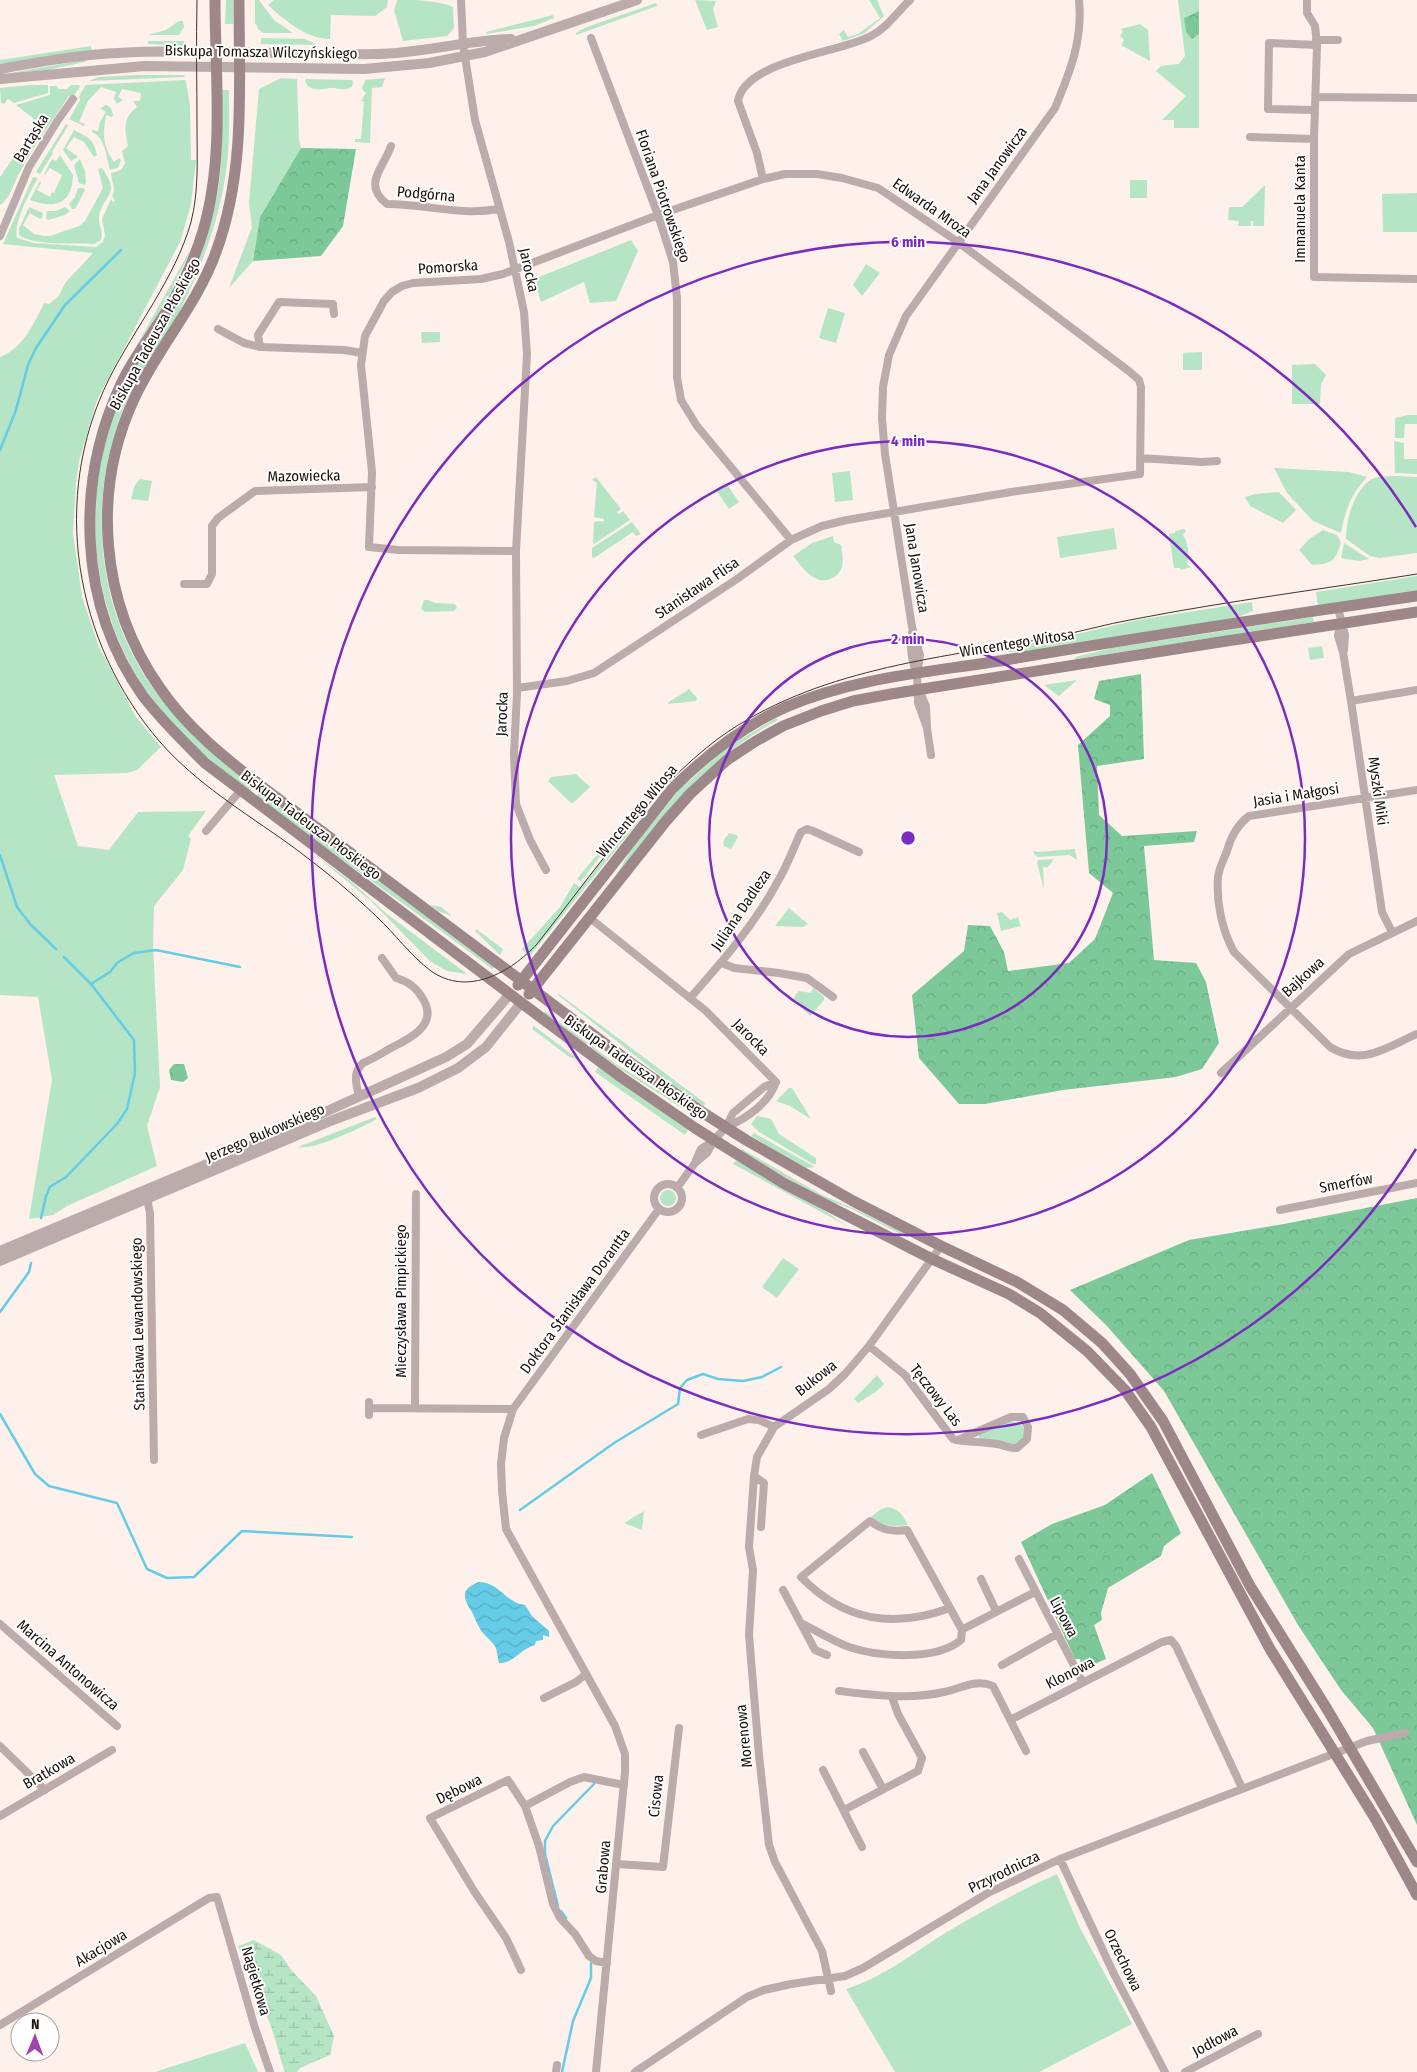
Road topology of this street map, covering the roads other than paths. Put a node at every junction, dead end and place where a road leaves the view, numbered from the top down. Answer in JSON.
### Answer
{"nodes":[{"id":1,"x":215,"y":0,"type":"edge"},
{"id":2,"x":239,"y":0,"type":"edge"},
{"id":3,"x":461,"y":0,"type":"edge"},
{"id":4,"x":637,"y":0,"type":"edge"},
{"id":5,"x":910,"y":0,"type":"edge"},
{"id":6,"x":1079,"y":0,"type":"edge"},
{"id":7,"x":1307,"y":0,"type":"edge"},
{"id":8,"x":591,"y":38,"type":"dead end"},
{"id":9,"x":520,"y":39,"type":"junction"},
{"id":10,"x":1338,"y":40,"type":"dead end"},
{"id":11,"x":1317,"y":42,"type":"junction"},
{"id":12,"x":463,"y":44,"type":"junction"},
{"id":13,"x":216,"y":51,"type":"junction"},
{"id":14,"x":239,"y":52,"type":"junction"},
{"id":15,"x":465,"y":57,"type":"junction"},
{"id":16,"x":216,"y":66,"type":"junction"},
{"id":17,"x":238,"y":67,"type":"junction"},
{"id":18,"x":0,"y":69,"type":"edge"},
{"id":19,"x":0,"y":79,"type":"edge"},
{"id":20,"x":1316,"y":97,"type":"junction"},
{"id":21,"x":1417,"y":98,"type":"edge"},
{"id":22,"x":73,"y":99,"type":"dead end"},
{"id":23,"x":1315,"y":110,"type":"junction"},
{"id":24,"x":1250,"y":137,"type":"dead end"},
{"id":25,"x":1314,"y":139,"type":"junction"},
{"id":26,"x":391,"y":146,"type":"dead end"},
{"id":27,"x":763,"y":178,"type":"junction"},
{"id":28,"x":498,"y":209,"type":"junction"},
{"id":29,"x":658,"y":215,"type":"junction"},
{"id":30,"x":3,"y":220,"type":"edge"},
{"id":31,"x":0,"y":236,"type":"edge"},
{"id":32,"x":958,"y":242,"type":"junction"},
{"id":33,"x":515,"y":268,"type":"junction"},
{"id":34,"x":1417,"y":280,"type":"edge"},
{"id":35,"x":334,"y":314,"type":"dead end"},
{"id":36,"x":218,"y":329,"type":"dead end"},
{"id":37,"x":260,"y":347,"type":"junction"},
{"id":38,"x":362,"y":353,"type":"junction"},
{"id":39,"x":1140,"y":458,"type":"junction"},
{"id":40,"x":1218,"y":461,"type":"dead end"},
{"id":41,"x":372,"y":487,"type":"junction"},
{"id":42,"x":894,"y":513,"type":"junction"},
{"id":43,"x":791,"y":540,"type":"junction"},
{"id":44,"x":516,"y":551,"type":"junction"},
{"id":45,"x":184,"y":584,"type":"dead end"},
{"id":46,"x":1417,"y":596,"type":"edge"},
{"id":47,"x":1338,"y":608,"type":"junction"},
{"id":48,"x":1417,"y":612,"type":"edge"},
{"id":49,"x":1340,"y":624,"type":"junction"},
{"id":50,"x":917,"y":674,"type":"junction"},
{"id":51,"x":516,"y":688,"type":"junction"},
{"id":52,"x":919,"y":690,"type":"junction"},
{"id":53,"x":1417,"y":690,"type":"edge"},
{"id":54,"x":1351,"y":701,"type":"junction"},
{"id":55,"x":931,"y":755,"type":"dead end"},
{"id":56,"x":1417,"y":790,"type":"edge"},
{"id":57,"x":240,"y":791,"type":"junction"},
{"id":58,"x":1364,"y":798,"type":"junction"},
{"id":59,"x":206,"y":831,"type":"dead end"},
{"id":60,"x":859,"y":852,"type":"dead end"},
{"id":61,"x":546,"y":870,"type":"dead end"},
{"id":62,"x":590,"y":918,"type":"junction"},
{"id":63,"x":1417,"y":921,"type":"edge"},
{"id":64,"x":1392,"y":932,"type":"junction"},
{"id":65,"x":382,"y":958,"type":"dead end"},
{"id":66,"x":722,"y":963,"type":"junction"},
{"id":67,"x":521,"y":981,"type":"junction"},
{"id":68,"x":533,"y":990,"type":"junction"},
{"id":69,"x":510,"y":994,"type":"junction"},
{"id":70,"x":833,"y":997,"type":"dead end"},
{"id":71,"x":690,"y":998,"type":"junction"},
{"id":72,"x":521,"y":1003,"type":"junction"},
{"id":73,"x":1291,"y":1006,"type":"junction"},
{"id":74,"x":1417,"y":1034,"type":"edge"},
{"id":75,"x":375,"y":1049,"type":"dead end"},
{"id":76,"x":375,"y":1058,"type":"junction"},
{"id":77,"x":1221,"y":1073,"type":"dead end"},
{"id":78,"x":776,"y":1082,"type":"junction"},
{"id":79,"x":365,"y":1095,"type":"junction"},
{"id":80,"x":726,"y":1127,"type":"junction"},
{"id":81,"x":714,"y":1140,"type":"junction"},
{"id":82,"x":1417,"y":1183,"type":"edge"},
{"id":83,"x":677,"y":1188,"type":"junction"},
{"id":84,"x":146,"y":1194,"type":"junction"},
{"id":85,"x":416,"y":1194,"type":"dead end"},
{"id":86,"x":659,"y":1209,"type":"junction"},
{"id":87,"x":1280,"y":1210,"type":"dead end"},
{"id":88,"x":941,"y":1246,"type":"junction"},
{"id":89,"x":0,"y":1251,"type":"edge"},
{"id":90,"x":932,"y":1259,"type":"junction"},
{"id":91,"x":0,"y":1261,"type":"edge"},
{"id":92,"x":869,"y":1346,"type":"junction"},
{"id":93,"x":416,"y":1407,"type":"junction"},
{"id":94,"x":369,"y":1408,"type":"dead end"},
{"id":95,"x":513,"y":1409,"type":"junction"},
{"id":96,"x":774,"y":1427,"type":"junction"},
{"id":97,"x":701,"y":1435,"type":"dead end"},
{"id":98,"x":958,"y":1440,"type":"junction"},
{"id":99,"x":154,"y":1460,"type":"dead end"},
{"id":100,"x":754,"y":1476,"type":"junction"},
{"id":101,"x":761,"y":1526,"type":"dead end"},
{"id":102,"x":506,"y":1529,"type":"joint"},
{"id":103,"x":1019,"y":1559,"type":"dead end"},
{"id":104,"x":980,"y":1579,"type":"dead end"},
{"id":105,"x":783,"y":1590,"type":"dead end"},
{"id":106,"x":1035,"y":1592,"type":"junction"},
{"id":107,"x":950,"y":1608,"type":"junction"},
{"id":108,"x":996,"y":1611,"type":"junction"},
{"id":109,"x":801,"y":1623,"type":"junction"},
{"id":110,"x":0,"y":1624,"type":"edge"},
{"id":111,"x":965,"y":1628,"type":"dead end"},
{"id":112,"x":1057,"y":1634,"type":"junction"},
{"id":113,"x":827,"y":1655,"type":"dead end"},
{"id":114,"x":1002,"y":1664,"type":"dead end"},
{"id":115,"x":586,"y":1674,"type":"junction"},
{"id":116,"x":1082,"y":1681,"type":"junction"},
{"id":117,"x":839,"y":1691,"type":"dead end"},
{"id":118,"x":892,"y":1697,"type":"junction"},
{"id":119,"x":544,"y":1698,"type":"dead end"},
{"id":120,"x":1010,"y":1720,"type":"junction"},
{"id":121,"x":117,"y":1726,"type":"dead end"},
{"id":122,"x":678,"y":1728,"type":"dead end"},
{"id":123,"x":1405,"y":1732,"type":"dead end"},
{"id":124,"x":0,"y":1746,"type":"edge"},
{"id":125,"x":1350,"y":1748,"type":"junction"},
{"id":126,"x":112,"y":1750,"type":"dead end"},
{"id":127,"x":1026,"y":1751,"type":"dead end"},
{"id":128,"x":863,"y":1752,"type":"dead end"},
{"id":129,"x":1334,"y":1754,"type":"junction"},
{"id":130,"x":823,"y":1770,"type":"dead end"},
{"id":131,"x":624,"y":1785,"type":"junction"},
{"id":132,"x":1242,"y":1788,"type":"junction"},
{"id":133,"x":883,"y":1789,"type":"junction"},
{"id":134,"x":45,"y":1790,"type":"junction"},
{"id":135,"x":524,"y":1806,"type":"junction"},
{"id":136,"x":844,"y":1810,"type":"junction"},
{"id":137,"x":0,"y":1816,"type":"edge"},
{"id":138,"x":862,"y":1847,"type":"dead end"},
{"id":139,"x":1060,"y":1859,"type":"junction"},
{"id":140,"x":1417,"y":1862,"type":"edge"},
{"id":141,"x":617,"y":1864,"type":"junction"},
{"id":142,"x":1417,"y":1895,"type":"edge"},
{"id":143,"x":217,"y":1896,"type":"joint"},
{"id":144,"x":607,"y":1963,"type":"junction"},
{"id":145,"x":521,"y":1970,"type":"dead end"},
{"id":146,"x":828,"y":1980,"type":"junction"},
{"id":147,"x":831,"y":1991,"type":"dead end"},
{"id":148,"x":0,"y":2025,"type":"edge"},
{"id":149,"x":1258,"y":2034,"type":"dead end"},
{"id":150,"x":270,"y":2072,"type":"edge"},
{"id":151,"x":596,"y":2072,"type":"edge"},
{"id":152,"x":636,"y":2072,"type":"edge"},
{"id":153,"x":1165,"y":2072,"type":"edge"},
{"id":154,"x":1185,"y":2072,"type":"edge"}],
"edges":[{"from":1,"to":13,"type":"main road","name":"Biskupa Tadeusza Płoskiego"},
{"from":2,"to":14,"type":"main road","name":"Biskupa Tadeusza Płoskiego"},
{"from":3,"to":12,"type":"street","name":"Jarocka"},
{"from":4,"to":9,"type":"street","name":"Biskupa Tomasza Wilczyńskiego"},
{"from":5,"to":27,"type":"street"},
{"from":6,"to":32,"type":"street","name":"Jana Janowicza"},
{"from":7,"to":11,"type":"street","name":"Immanuela Kanta"},
{"from":8,"to":29,"type":"street","name":"Floriana Piotrowskiego"},
{"from":9,"to":12,"type":"street","name":"Biskupa Tomasza Wilczyńskiego"},
{"from":9,"to":15,"type":"street","name":"Biskupa Tomasza Wilczyńskiego"},
{"from":10,"to":11,"type":"street"},
{"from":11,"to":20,"type":"street","name":"Immanuela Kanta"},
{"from":11,"to":23,"type":"street"},
{"from":12,"to":14,"type":"street","name":"Biskupa Tomasza Wilczyńskiego"},
{"from":12,"to":15,"type":"street","name":"Jarocka"},
{"from":13,"to":14,"type":"street","name":"Biskupa Tomasza Wilczyńskiego"},
{"from":13,"to":16,"type":"main road","name":"Biskupa Tadeusza Płoskiego"},
{"from":13,"to":18,"type":"street","name":"Biskupa Tomasza Wilczyńskiego"},
{"from":14,"to":17,"type":"main road","name":"Biskupa Tadeusza Płoskiego"},
{"from":15,"to":17,"type":"street","name":"Biskupa Tomasza Wilczyńskiego"},
{"from":15,"to":28,"type":"street","name":"Jarocka"},
{"from":16,"to":17,"type":"street","name":"Biskupa Tomasza Wilczyńskiego"},
{"from":16,"to":19,"type":"street","name":"Biskupa Tomasza Wilczyńskiego"},
{"from":16,"to":57,"type":"main road","name":"Biskupa Tadeusza Płoskiego"},
{"from":17,"to":67,"type":"main road","name":"Biskupa Tadeusza Płoskiego"},
{"from":20,"to":21,"type":"street"},
{"from":20,"to":23,"type":"street","name":"Immanuela Kanta"},
{"from":22,"to":30,"type":"street","name":"Bartąska"},
{"from":23,"to":25,"type":"street","name":"Immanuela Kanta"},
{"from":24,"to":25,"type":"street"},
{"from":25,"to":34,"type":"street","name":"Immanuela Kanta"},
{"from":26,"to":28,"type":"street","name":"Podgórna"},
{"from":27,"to":29,"type":"street","name":"Edwarda Mroza"},
{"from":27,"to":32,"type":"street","name":"Edwarda Mroza"},
{"from":28,"to":33,"type":"street","name":"Jarocka"},
{"from":29,"to":33,"type":"street","name":"Edwarda Mroza"},
{"from":29,"to":43,"type":"street","name":"Floriana Piotrowskiego"},
{"from":30,"to":31,"type":"street","name":"Bartąska"},
{"from":32,"to":39,"type":"street","name":"Edwarda Mroza"},
{"from":32,"to":42,"type":"street","name":"Jana Janowicza"},
{"from":33,"to":38,"type":"street","name":"Pomorska"},
{"from":33,"to":44,"type":"street","name":"Jarocka"},
{"from":35,"to":37,"type":"street"},
{"from":36,"to":37,"type":"street"},
{"from":37,"to":38,"type":"street"},
{"from":38,"to":41,"type":"street","name":"Pomorska"},
{"from":39,"to":40,"type":"street"},
{"from":39,"to":42,"type":"street","name":"Edwarda Mroza"},
{"from":41,"to":44,"type":"street","name":"Pomorska"},
{"from":41,"to":45,"type":"street","name":"Mazowiecka"},
{"from":42,"to":43,"type":"street","name":"Stanisława Flisa"},
{"from":42,"to":50,"type":"street","name":"Jana Janowicza"},
{"from":43,"to":51,"type":"street","name":"Stanisława Flisa"},
{"from":44,"to":51,"type":"street","name":"Jarocka"},
{"from":46,"to":47,"type":"main road","name":"Wincentego Witosa"},
{"from":47,"to":49,"type":"street","name":"Myszki Miki"},
{"from":47,"to":50,"type":"main road","name":"Wincentego Witosa"},
{"from":48,"to":49,"type":"main road","name":"Wincentego Witosa"},
{"from":49,"to":52,"type":"main road","name":"Wincentego Witosa"},
{"from":49,"to":54,"type":"street","name":"Myszki Miki"},
{"from":50,"to":52,"type":"street","name":"Jana Janowicza"},
{"from":50,"to":67,"type":"main road","name":"Wincentego Witosa"},
{"from":51,"to":61,"type":"street","name":"Jarocka"},
{"from":52,"to":55,"type":"street","name":"Jana Janowicza"},
{"from":52,"to":62,"type":"main road","name":"Wincentego Witosa"},
{"from":53,"to":54,"type":"street"},
{"from":54,"to":58,"type":"street","name":"Myszki Miki"},
{"from":56,"to":58,"type":"street","name":"Jasia i Małgosi"},
{"from":57,"to":59,"type":"street"},
{"from":57,"to":69,"type":"main road","name":"Biskupa Tadeusza Płoskiego"},
{"from":58,"to":64,"type":"street","name":"Myszki Miki"},
{"from":58,"to":73,"type":"street","name":"Jasia i Małgosi"},
{"from":60,"to":66,"type":"street","name":"Juliana Dadleza"},
{"from":62,"to":68,"type":"main road","name":"Wincentego Witosa"},
{"from":62,"to":71,"type":"street","name":"Jarocka"},
{"from":63,"to":64,"type":"street","name":"Bajkowa"},
{"from":64,"to":73,"type":"street","name":"Bajkowa"},
{"from":65,"to":76,"type":"street"},
{"from":66,"to":70,"type":"street"},
{"from":66,"to":71,"type":"street","name":"Juliana Dadleza"},
{"from":67,"to":68,"type":"main road","name":"Biskupa Tadeusza Płoskiego"},
{"from":67,"to":69,"type":"main road","name":"Wincentego Witosa"},
{"from":68,"to":72,"type":"main road","name":"Wincentego Witosa"},
{"from":68,"to":80,"type":"main road","name":"Biskupa Tadeusza Płoskiego"},
{"from":69,"to":72,"type":"main road","name":"Biskupa Tadeusza Płoskiego"},
{"from":69,"to":79,"type":"street","name":"Jerzego Bukowskiego"},
{"from":71,"to":78,"type":"street","name":"Jarocka"},
{"from":72,"to":81,"type":"main road","name":"Biskupa Tadeusza Płoskiego"},
{"from":72,"to":84,"type":"street","name":"Jerzego Bukowskiego"},
{"from":73,"to":74,"type":"street","name":"Jasia i Małgosi"},
{"from":73,"to":77,"type":"street","name":"Bajkowa"},
{"from":75,"to":76,"type":"street"},
{"from":76,"to":79,"type":"street"},
{"from":78,"to":80,"type":"street"},
{"from":78,"to":80,"type":"street"},
{"from":79,"to":84,"type":"street","name":"Jerzego Bukowskiego"},
{"from":80,"to":81,"type":"street"},
{"from":80,"to":88,"type":"main road","name":"Biskupa Tadeusza Płoskiego"},
{"from":81,"to":83,"type":"street"},
{"from":81,"to":90,"type":"main road","name":"Biskupa Tadeusza Płoskiego"},
{"from":82,"to":87,"type":"street","name":"Smerfów"},
{"from":83,"to":86,"type":"street"},
{"from":83,"to":86,"type":"street"},
{"from":84,"to":89,"type":"street","name":"Jerzego Bukowskiego"},
{"from":84,"to":91,"type":"street","name":"Jerzego Bukowskiego"},
{"from":84,"to":99,"type":"street","name":"Stanisława Lewandowskiego"},
{"from":85,"to":93,"type":"street","name":"Mieczysława Pimpickiego"},
{"from":86,"to":95,"type":"street","name":"Doktora Stanisława Dorantta"},
{"from":88,"to":90,"type":"street"},
{"from":88,"to":125,"type":"main road","name":"Biskupa Tadeusza Płoskiego"},
{"from":90,"to":92,"type":"street"},
{"from":90,"to":129,"type":"main road","name":"Biskupa Tadeusza Płoskiego"},
{"from":92,"to":96,"type":"street","name":"Bukowa"},
{"from":92,"to":98,"type":"street","name":"Tęczowy Las"},
{"from":93,"to":94,"type":"street"},
{"from":93,"to":95,"type":"street"},
{"from":95,"to":102,"type":"street","name":"Doktora Stanisława Dorantta"},
{"from":96,"to":97,"type":"street"},
{"from":96,"to":100,"type":"street","name":"Morenowa"},
{"from":98,"to":98,"type":"street","name":"Tęczowy Las"},
{"from":100,"to":101,"type":"street"},
{"from":100,"to":146,"type":"street","name":"Morenowa"},
{"from":102,"to":115,"type":"street","name":"Grabowa"},
{"from":103,"to":106,"type":"street","name":"Lipowa"},
{"from":104,"to":108,"type":"street"},
{"from":105,"to":109,"type":"street"},
{"from":106,"to":108,"type":"street","name":"Lipowa"},
{"from":106,"to":112,"type":"street","name":"Lipowa"},
{"from":107,"to":107,"type":"street"},
{"from":107,"to":109,"type":"street"},
{"from":108,"to":111,"type":"street","name":"Lipowa"},
{"from":109,"to":113,"type":"street"},
{"from":110,"to":121,"type":"street","name":"Marcina Antonowicza"},
{"from":112,"to":114,"type":"street"},
{"from":112,"to":116,"type":"street","name":"Lipowa"},
{"from":115,"to":119,"type":"street"},
{"from":115,"to":131,"type":"street","name":"Grabowa"},
{"from":116,"to":120,"type":"street","name":"Klonowa"},
{"from":116,"to":132,"type":"street","name":"Klonowa"},
{"from":117,"to":118,"type":"street"},
{"from":118,"to":120,"type":"street"},
{"from":118,"to":133,"type":"street"},
{"from":120,"to":127,"type":"street"},
{"from":122,"to":141,"type":"street","name":"Cisowa"},
{"from":123,"to":125,"type":"street","name":"Przyrodnicza"},
{"from":124,"to":134,"type":"street"},
{"from":125,"to":129,"type":"street","name":"Przyrodnicza"},
{"from":125,"to":140,"type":"main road","name":"Biskupa Tadeusza Płoskiego"},
{"from":126,"to":134,"type":"street","name":"Bratkowa"},
{"from":128,"to":133,"type":"street"},
{"from":129,"to":132,"type":"street","name":"Przyrodnicza"},
{"from":129,"to":142,"type":"main road","name":"Biskupa Tadeusza Płoskiego"},
{"from":130,"to":136,"type":"street"},
{"from":131,"to":135,"type":"street"},
{"from":131,"to":141,"type":"street","name":"Grabowa"},
{"from":132,"to":139,"type":"street","name":"Przyrodnicza"},
{"from":133,"to":136,"type":"street"},
{"from":134,"to":137,"type":"street","name":"Bratkowa"},
{"from":135,"to":144,"type":"street"},
{"from":135,"to":145,"type":"street","name":"Dębowa"},
{"from":136,"to":138,"type":"street"},
{"from":139,"to":146,"type":"street","name":"Przyrodnicza"},
{"from":139,"to":153,"type":"street","name":"Orzechowa"},
{"from":141,"to":144,"type":"street","name":"Grabowa"},
{"from":143,"to":148,"type":"street","name":"Akacjowa"},
{"from":143,"to":150,"type":"street","name":"Nagietkowa"},
{"from":144,"to":151,"type":"street","name":"Grabowa"},
{"from":146,"to":147,"type":"street","name":"Morenowa"},
{"from":146,"to":152,"type":"street","name":"Przyrodnicza"},
{"from":149,"to":154,"type":"street","name":"Jodłowa"}]}
